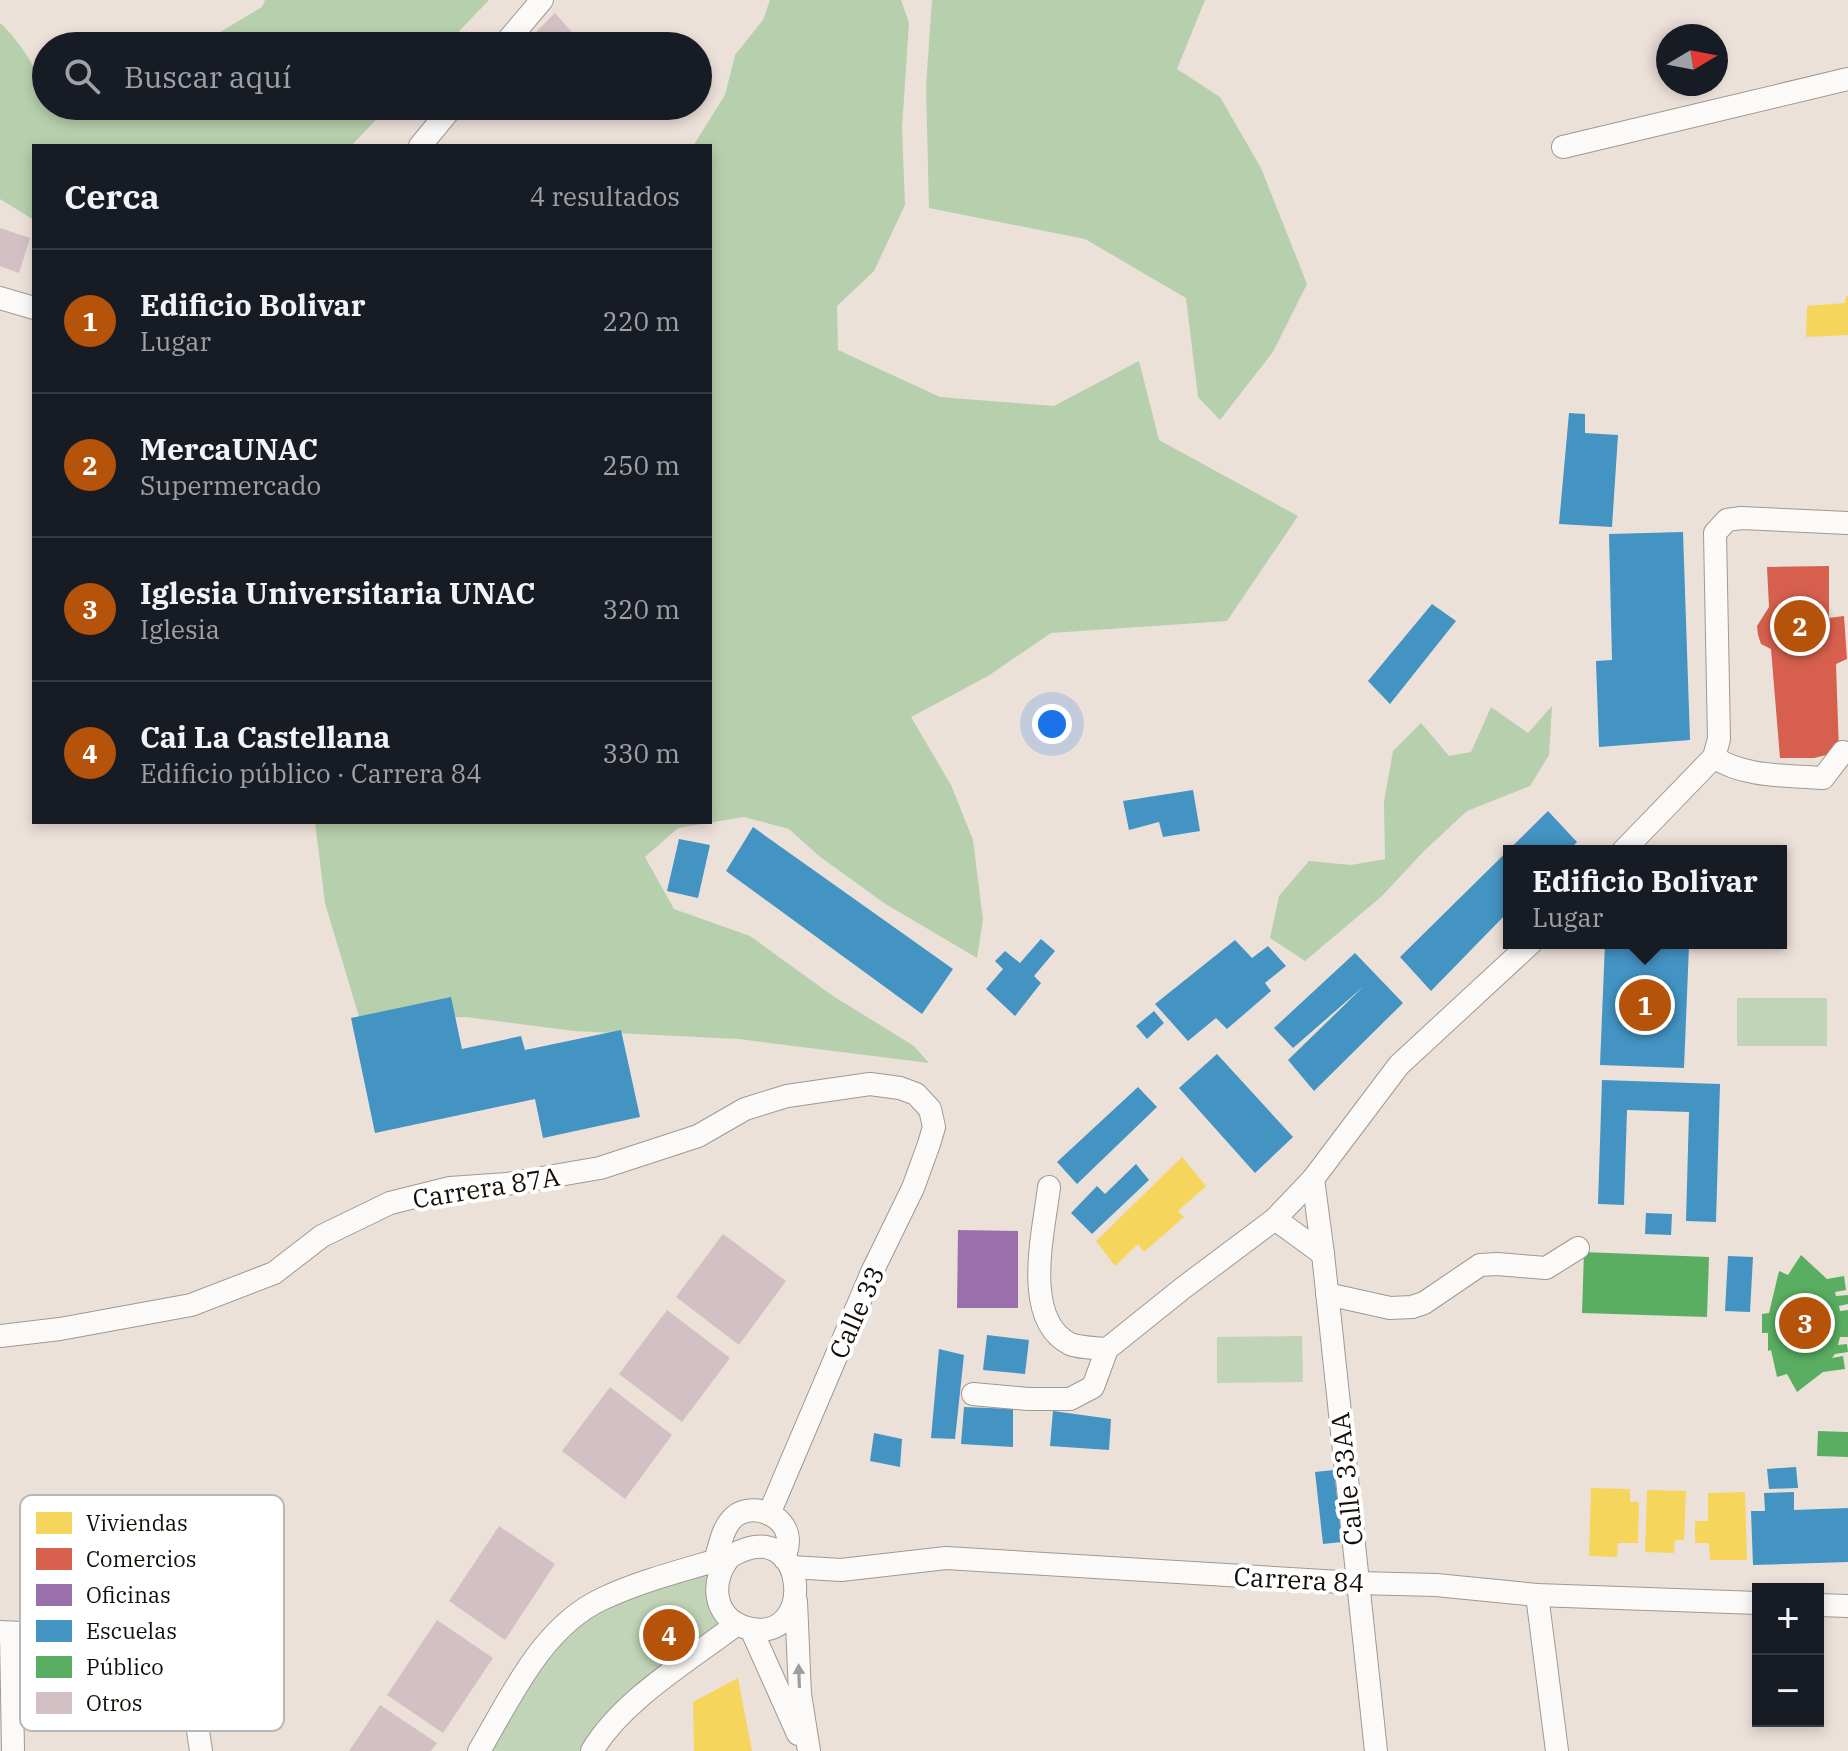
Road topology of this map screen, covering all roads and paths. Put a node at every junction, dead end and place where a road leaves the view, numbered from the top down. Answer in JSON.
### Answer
{"nodes":[{"id":1,"x":542,"y":0,"type":"edge"},
{"id":2,"x":515,"y":32,"type":"edge"},
{"id":3,"x":1848,"y":79,"type":"edge"},
{"id":4,"x":441,"y":120,"type":"edge"},
{"id":5,"x":422,"y":144,"type":"edge"},
{"id":6,"x":1563,"y":147,"type":"dead end"},
{"id":7,"x":0,"y":298,"type":"edge"},
{"id":8,"x":32,"y":307,"type":"edge"},
{"id":9,"x":1848,"y":523,"type":"edge"},
{"id":10,"x":1843,"y":752,"type":"dead end"},
{"id":11,"x":1714,"y":757,"type":"junction"},
{"id":12,"x":1629,"y":845,"type":"edge"},
{"id":13,"x":1525,"y":949,"type":"edge"},
{"id":14,"x":930,"y":1109,"type":"joint"},
{"id":15,"x":1313,"y":1179,"type":"junction"},
{"id":16,"x":1049,"y":1187,"type":"dead end"},
{"id":17,"x":1275,"y":1219,"type":"junction"},
{"id":18,"x":1578,"y":1248,"type":"dead end"},
{"id":19,"x":1323,"y":1254,"type":"junction"},
{"id":20,"x":1327,"y":1294,"type":"junction"},
{"id":21,"x":0,"y":1336,"type":"edge"},
{"id":22,"x":1107,"y":1349,"type":"junction"},
{"id":23,"x":973,"y":1394,"type":"dead end"},
{"id":24,"x":769,"y":1514,"type":"junction"},
{"id":25,"x":723,"y":1559,"type":"junction"},
{"id":26,"x":792,"y":1578,"type":"junction"},
{"id":27,"x":1357,"y":1583,"type":"junction"},
{"id":28,"x":1537,"y":1595,"type":"junction"},
{"id":29,"x":1752,"y":1603,"type":"edge"},
{"id":30,"x":1824,"y":1605,"type":"edge"},
{"id":31,"x":1848,"y":1606,"type":"edge"},
{"id":32,"x":744,"y":1627,"type":"junction"},
{"id":33,"x":5,"y":1632,"type":"edge"},
{"id":34,"x":198,"y":1731,"type":"edge"},
{"id":35,"x":13,"y":1751,"type":"edge"},
{"id":36,"x":201,"y":1751,"type":"edge"},
{"id":37,"x":479,"y":1751,"type":"edge"},
{"id":38,"x":592,"y":1751,"type":"edge"},
{"id":39,"x":807,"y":1751,"type":"edge"},
{"id":40,"x":1376,"y":1751,"type":"edge"},
{"id":41,"x":1557,"y":1751,"type":"edge"}],
"edges":[{"from":1,"to":2,"type":"street"},
{"from":3,"to":6,"type":"street"},
{"from":4,"to":5,"type":"street"},
{"from":7,"to":8,"type":"street"},
{"from":9,"to":11,"type":"street"},
{"from":10,"to":11,"type":"street"},
{"from":11,"to":12,"type":"street"},
{"from":13,"to":15,"type":"street"},
{"from":14,"to":21,"type":"street","name":"Carrera 87A"},
{"from":14,"to":24,"type":"street","name":"Calle 33"},
{"from":15,"to":17,"type":"street"},
{"from":15,"to":19,"type":"street","name":"Calle 33AA"},
{"from":16,"to":22,"type":"street"},
{"from":17,"to":19,"type":"street"},
{"from":17,"to":22,"type":"street"},
{"from":18,"to":20,"type":"street"},
{"from":19,"to":20,"type":"street","name":"Calle 33AA"},
{"from":20,"to":27,"type":"street","name":"Calle 33AA"},
{"from":22,"to":23,"type":"street"},
{"from":24,"to":25,"type":"street"},
{"from":24,"to":26,"type":"street"},
{"from":25,"to":26,"type":"street"},
{"from":25,"to":32,"type":"street"},
{"from":25,"to":37,"type":"street"},
{"from":26,"to":27,"type":"street","name":"Carrera 84"},
{"from":26,"to":32,"type":"street"},
{"from":39,"to":26,"type":"street","one_way":true},
{"from":27,"to":28,"type":"street","name":"Carrera 84"},
{"from":27,"to":40,"type":"street","name":"Calle 33AA"},
{"from":28,"to":29,"type":"street","name":"Carrera 84"},
{"from":28,"to":41,"type":"street"},
{"from":30,"to":31,"type":"street"},
{"from":32,"to":38,"type":"street"},
{"from":32,"to":39,"type":"street"},
{"from":33,"to":35,"type":"street"},
{"from":34,"to":36,"type":"street"}]}
